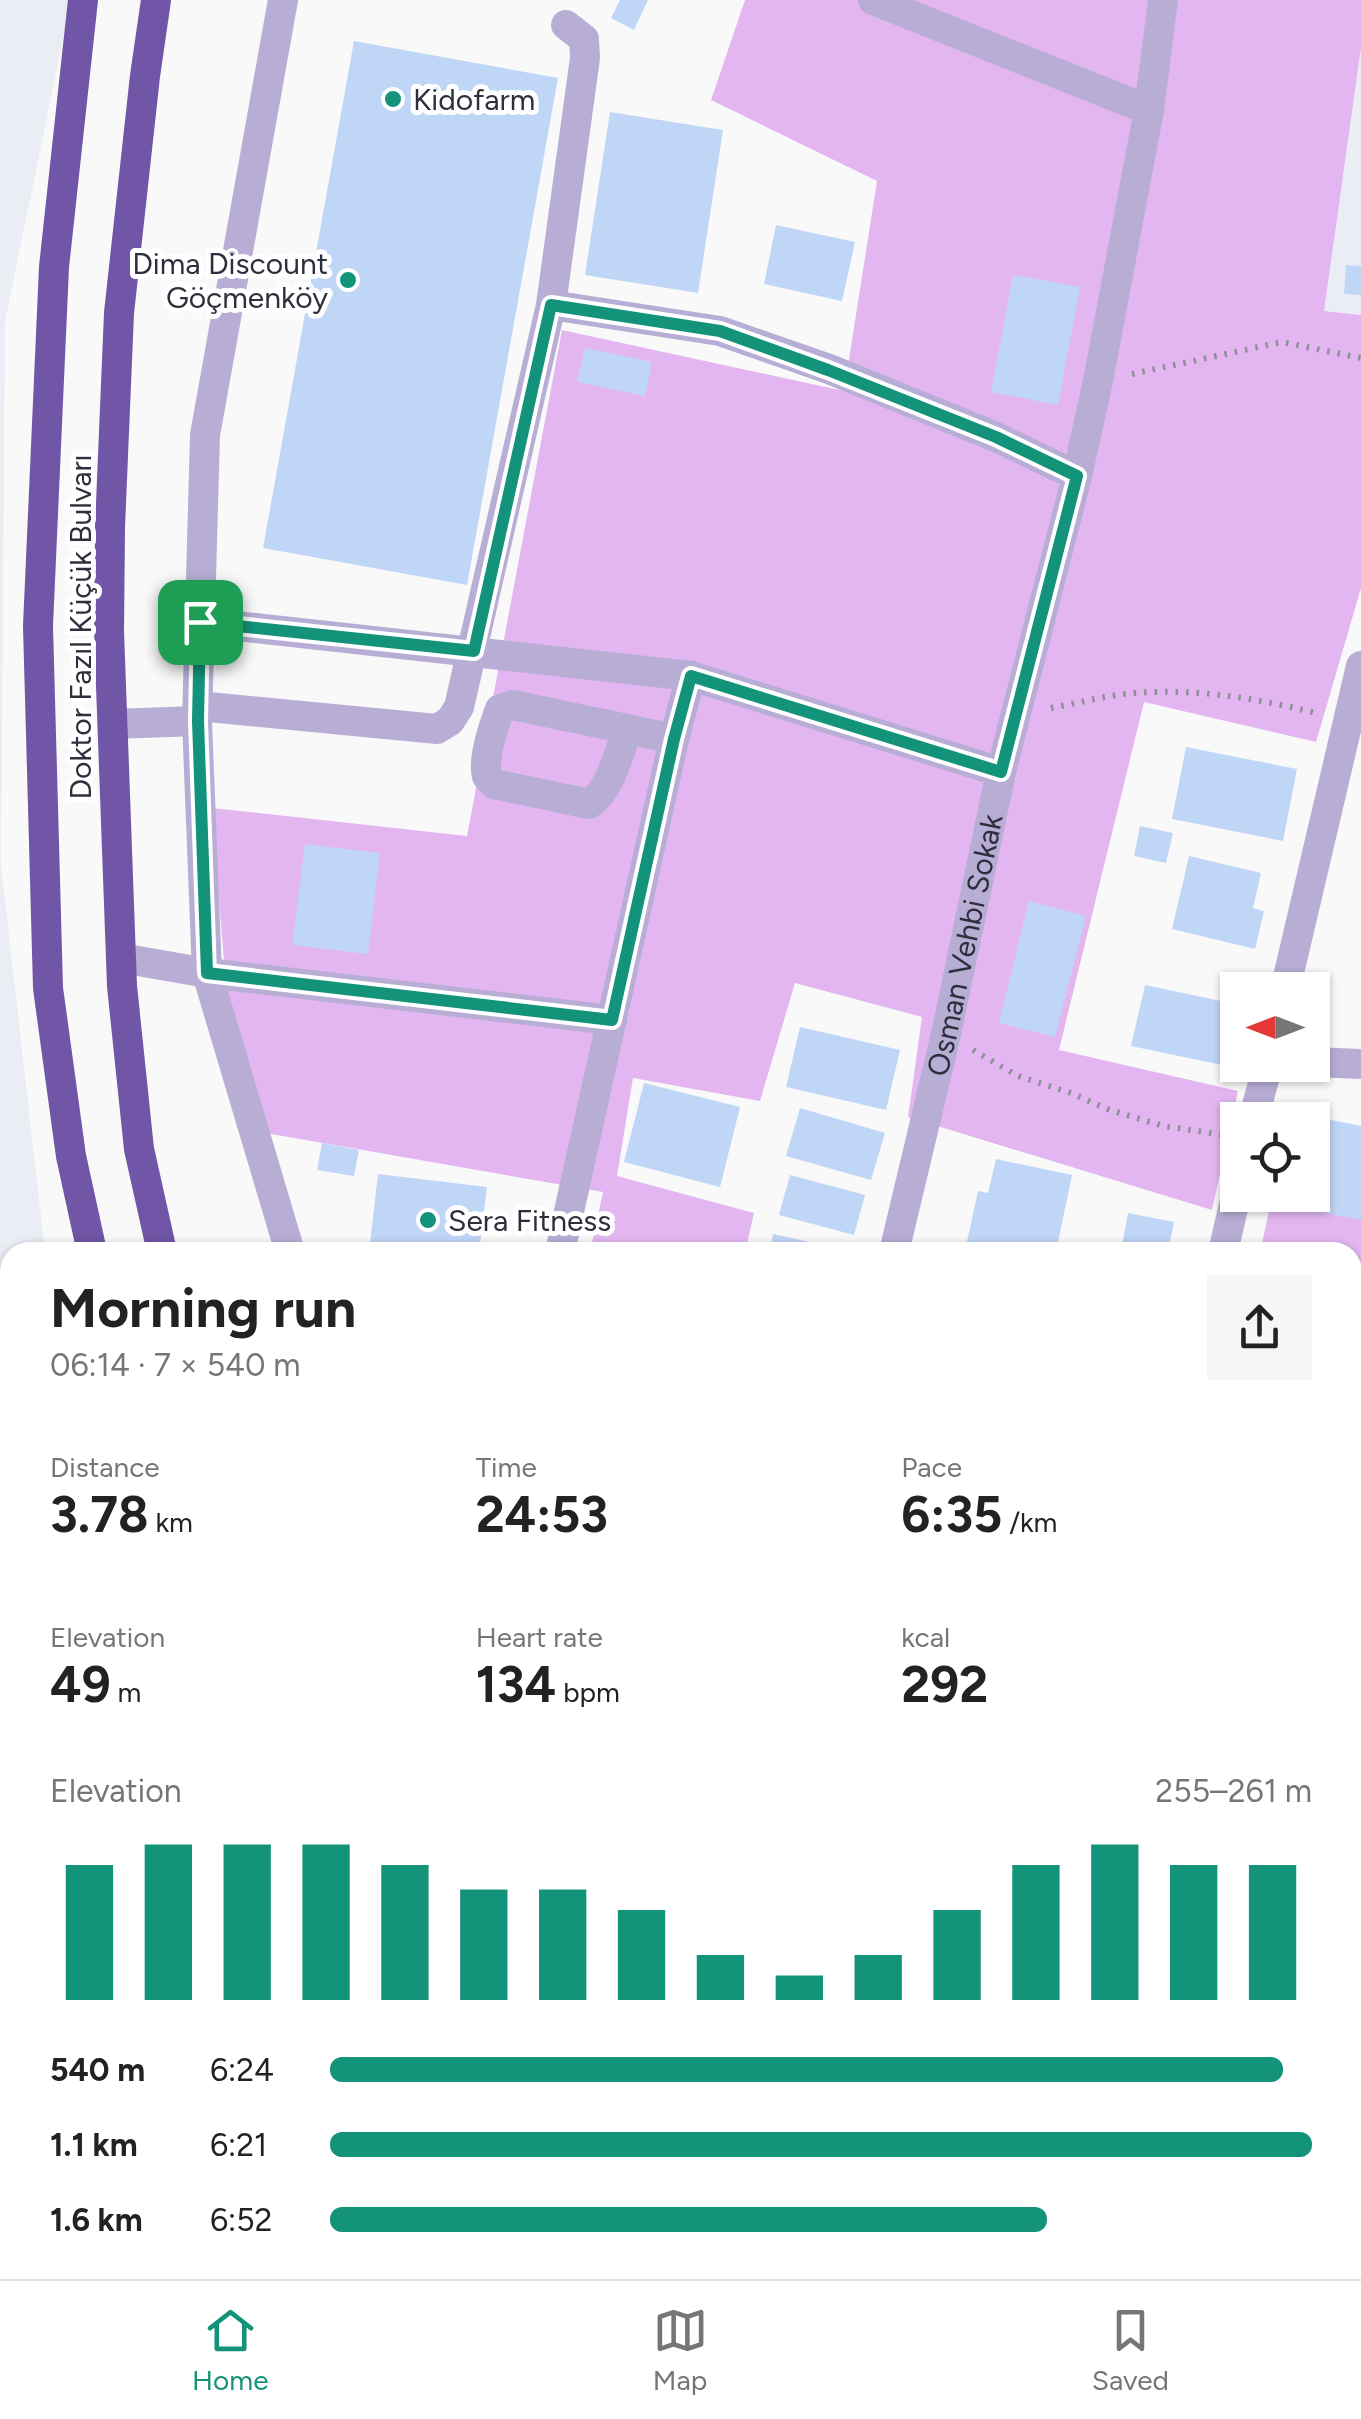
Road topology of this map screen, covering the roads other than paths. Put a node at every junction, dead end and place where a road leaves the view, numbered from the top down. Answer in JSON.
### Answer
{"nodes":[{"id":1,"x":83,"y":0,"type":"edge"},
{"id":2,"x":156,"y":0,"type":"edge"},
{"id":3,"x":283,"y":0,"type":"edge"},
{"id":4,"x":873,"y":0,"type":"edge"},
{"id":5,"x":1162,"y":0,"type":"edge"},
{"id":6,"x":566,"y":25,"type":"dead end"},
{"id":7,"x":1149,"y":110,"type":"junction"},
{"id":8,"x":551,"y":305,"type":"junction"},
{"id":9,"x":1077,"y":476,"type":"junction"},
{"id":10,"x":200,"y":622,"type":"junction"},
{"id":11,"x":474,"y":651,"type":"junction"},
{"id":12,"x":1361,"y":666,"type":"edge"},
{"id":13,"x":691,"y":676,"type":"junction"},
{"id":14,"x":198,"y":714,"type":"junction"},
{"id":15,"x":113,"y":724,"type":"junction"},
{"id":16,"x":628,"y":729,"type":"junction"},
{"id":17,"x":674,"y":739,"type":"junction"},
{"id":18,"x":1350,"y":754,"type":"edge"},
{"id":19,"x":1001,"y":772,"type":"junction"},
{"id":20,"x":121,"y":958,"type":"junction"},
{"id":21,"x":1290,"y":972,"type":"edge"},
{"id":22,"x":207,"y":973,"type":"junction"},
{"id":23,"x":612,"y":1020,"type":"junction"},
{"id":24,"x":1330,"y":1063,"type":"edge"},
{"id":25,"x":1361,"y":1064,"type":"edge"},
{"id":26,"x":1232,"y":1212,"type":"edge"},
{"id":27,"x":90,"y":1242,"type":"edge"},
{"id":28,"x":160,"y":1242,"type":"edge"},
{"id":29,"x":287,"y":1242,"type":"edge"},
{"id":30,"x":562,"y":1242,"type":"edge"},
{"id":31,"x":896,"y":1242,"type":"edge"},
{"id":32,"x":1225,"y":1242,"type":"edge"}],
"edges":[{"from":1,"to":27,"type":"highway","name":"Doktor Fazıl Küçük Bulvarı"},
{"from":2,"to":15,"type":"highway","name":"Doktor Fazıl Küçük Bulvarı"},
{"from":3,"to":10,"type":"street"},
{"from":4,"to":7,"type":"street"},
{"from":5,"to":7,"type":"street","name":"Osman Vehbi Sokak"},
{"from":6,"to":8,"type":"street"},
{"from":7,"to":9,"type":"street","name":"Osman Vehbi Sokak"},
{"from":8,"to":9,"type":"street"},
{"from":8,"to":11,"type":"street"},
{"from":9,"to":19,"type":"street","name":"Osman Vehbi Sokak"},
{"from":10,"to":11,"type":"street"},
{"from":10,"to":14,"type":"street"},
{"from":11,"to":13,"type":"street"},
{"from":11,"to":14,"type":"street"},
{"from":12,"to":18,"type":"street"},
{"from":13,"to":17,"type":"street"},
{"from":13,"to":19,"type":"street"},
{"from":14,"to":15,"type":"street"},
{"from":14,"to":22,"type":"street"},
{"from":15,"to":20,"type":"highway","name":"Doktor Fazıl Küçük Bulvarı"},
{"from":16,"to":16,"type":"street"},
{"from":16,"to":17,"type":"street"},
{"from":17,"to":23,"type":"street"},
{"from":18,"to":21,"type":"street"},
{"from":19,"to":31,"type":"street","name":"Osman Vehbi Sokak"},
{"from":20,"to":22,"type":"street"},
{"from":20,"to":28,"type":"highway","name":"Doktor Fazıl Küçük Bulvarı"},
{"from":22,"to":23,"type":"street"},
{"from":22,"to":29,"type":"street"},
{"from":23,"to":30,"type":"street"},
{"from":24,"to":25,"type":"street"},
{"from":26,"to":32,"type":"street"}]}
